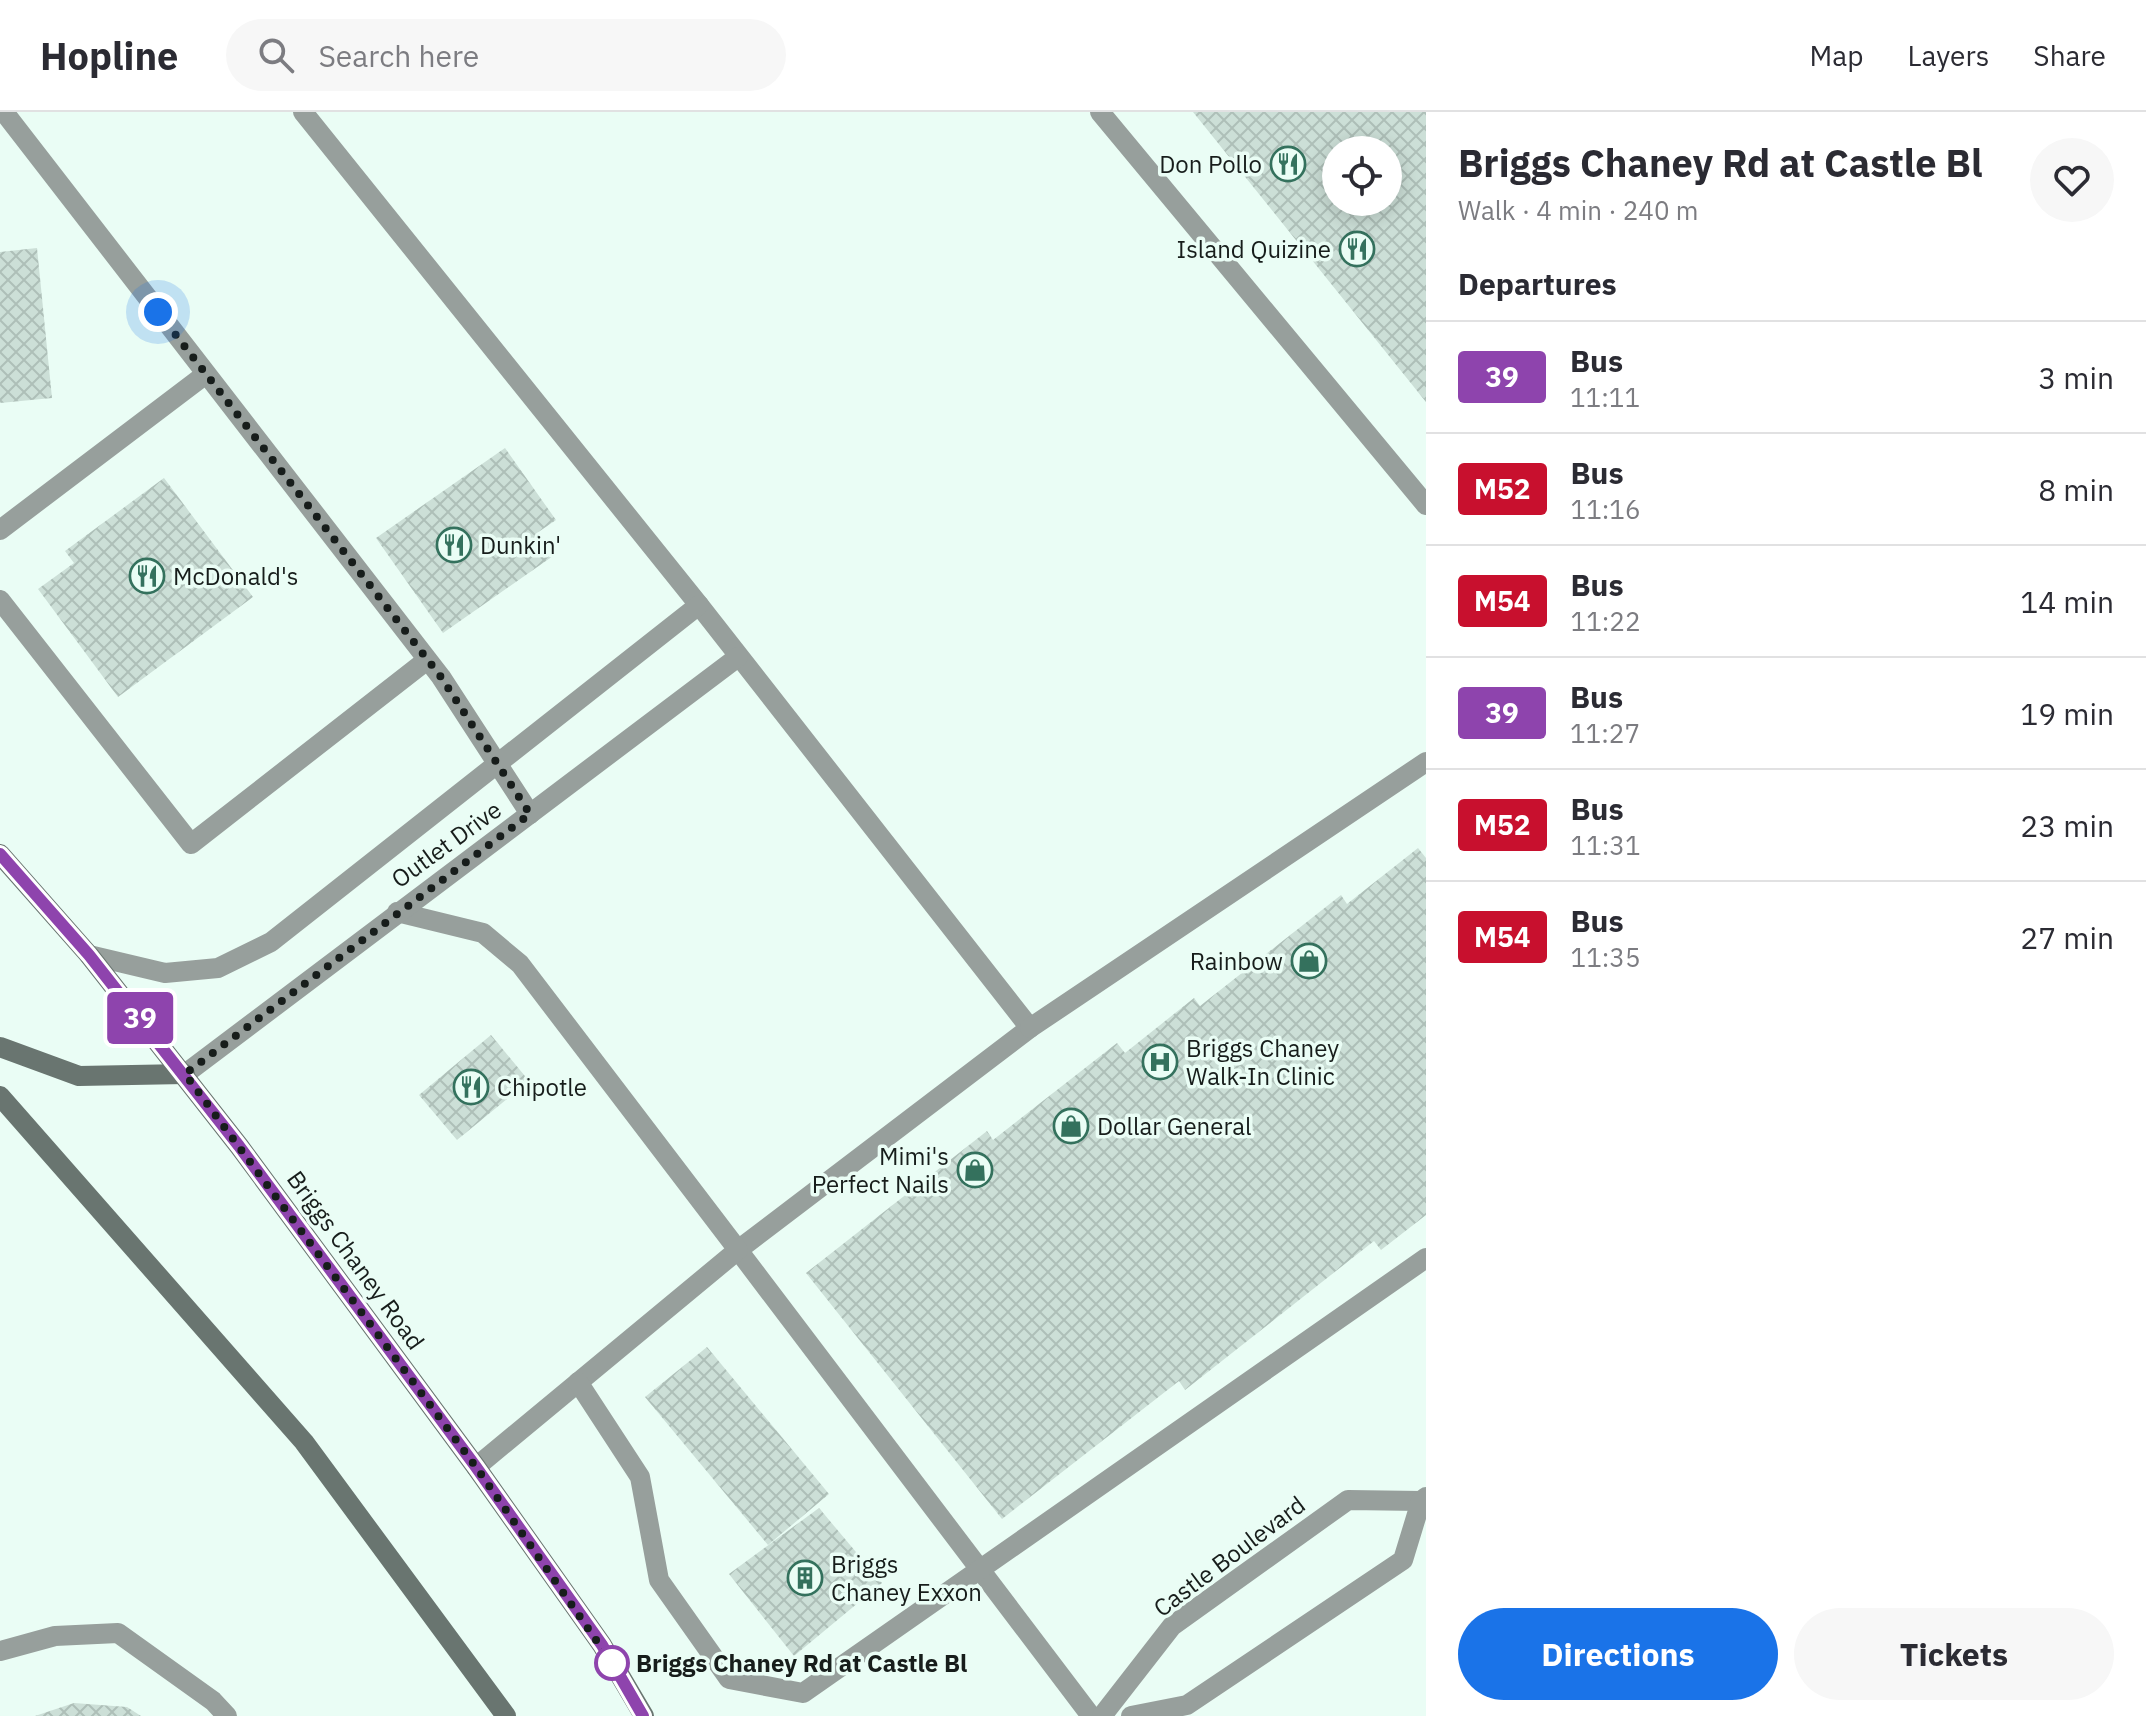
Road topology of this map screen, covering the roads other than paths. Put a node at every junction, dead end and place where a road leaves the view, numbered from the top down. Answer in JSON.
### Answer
{"nodes":[{"id":1,"x":4,"y":112,"type":"edge"},
{"id":2,"x":303,"y":112,"type":"edge"},
{"id":3,"x":1100,"y":112,"type":"edge"},
{"id":4,"x":206,"y":374,"type":"junction"},
{"id":5,"x":1426,"y":505,"type":"edge"},
{"id":6,"x":0,"y":530,"type":"edge"},
{"id":7,"x":0,"y":600,"type":"edge"},
{"id":8,"x":699,"y":605,"type":"junction"},
{"id":9,"x":738,"y":657,"type":"junction"},
{"id":10,"x":427,"y":660,"type":"junction"},
{"id":11,"x":1426,"y":762,"type":"edge"},
{"id":12,"x":496,"y":766,"type":"junction"},
{"id":13,"x":530,"y":814,"type":"junction"},
{"id":14,"x":0,"y":854,"type":"edge"},
{"id":15,"x":397,"y":912,"type":"junction"},
{"id":16,"x":89,"y":955,"type":"junction"},
{"id":17,"x":1030,"y":1028,"type":"junction"},
{"id":18,"x":0,"y":1047,"type":"edge"},
{"id":19,"x":185,"y":1074,"type":"junction"},
{"id":20,"x":0,"y":1096,"type":"edge"},
{"id":21,"x":738,"y":1250,"type":"junction"},
{"id":22,"x":1426,"y":1258,"type":"edge"},
{"id":23,"x":578,"y":1382,"type":"junction"},
{"id":24,"x":476,"y":1467,"type":"junction"},
{"id":25,"x":1424,"y":1499,"type":"edge"},
{"id":26,"x":980,"y":1570,"type":"junction"},
{"id":27,"x":0,"y":1651,"type":"edge"},
{"id":28,"x":227,"y":1716,"type":"edge"},
{"id":29,"x":506,"y":1716,"type":"edge"},
{"id":30,"x":644,"y":1716,"type":"edge"},
{"id":31,"x":1091,"y":1716,"type":"edge"},
{"id":32,"x":1102,"y":1716,"type":"edge"},
{"id":33,"x":1131,"y":1716,"type":"edge"}],
"edges":[{"from":1,"to":4,"type":"street"},
{"from":2,"to":8,"type":"street"},
{"from":3,"to":5,"type":"street"},
{"from":4,"to":6,"type":"street"},
{"from":4,"to":10,"type":"street"},
{"from":7,"to":10,"type":"street"},
{"from":8,"to":9,"type":"street"},
{"from":8,"to":12,"type":"street"},
{"from":9,"to":13,"type":"street","name":"Outlet Drive"},
{"from":9,"to":17,"type":"street"},
{"from":10,"to":12,"type":"street"},
{"from":11,"to":17,"type":"street"},
{"from":12,"to":13,"type":"street"},
{"from":12,"to":16,"type":"street"},
{"from":13,"to":15,"type":"street","name":"Outlet Drive"},
{"from":14,"to":16,"type":"main road","name":"Briggs Chaney Road"},
{"from":15,"to":19,"type":"street","name":"Outlet Drive"},
{"from":15,"to":21,"type":"street"},
{"from":16,"to":19,"type":"main road","name":"Briggs Chaney Road"},
{"from":17,"to":21,"type":"street"},
{"from":18,"to":19,"type":"main road"},
{"from":19,"to":24,"type":"main road","name":"Briggs Chaney Road"},
{"from":20,"to":29,"type":"main road"},
{"from":21,"to":23,"type":"street"},
{"from":21,"to":26,"type":"street"},
{"from":22,"to":26,"type":"street"},
{"from":23,"to":24,"type":"street"},
{"from":23,"to":26,"type":"street"},
{"from":24,"to":30,"type":"main road","name":"Briggs Chaney Road"},
{"from":25,"to":32,"type":"street","name":"Castle Boulevard"},
{"from":25,"to":33,"type":"street","name":"Castle Boulevard"},
{"from":26,"to":31,"type":"street"},
{"from":27,"to":28,"type":"street"}]}
